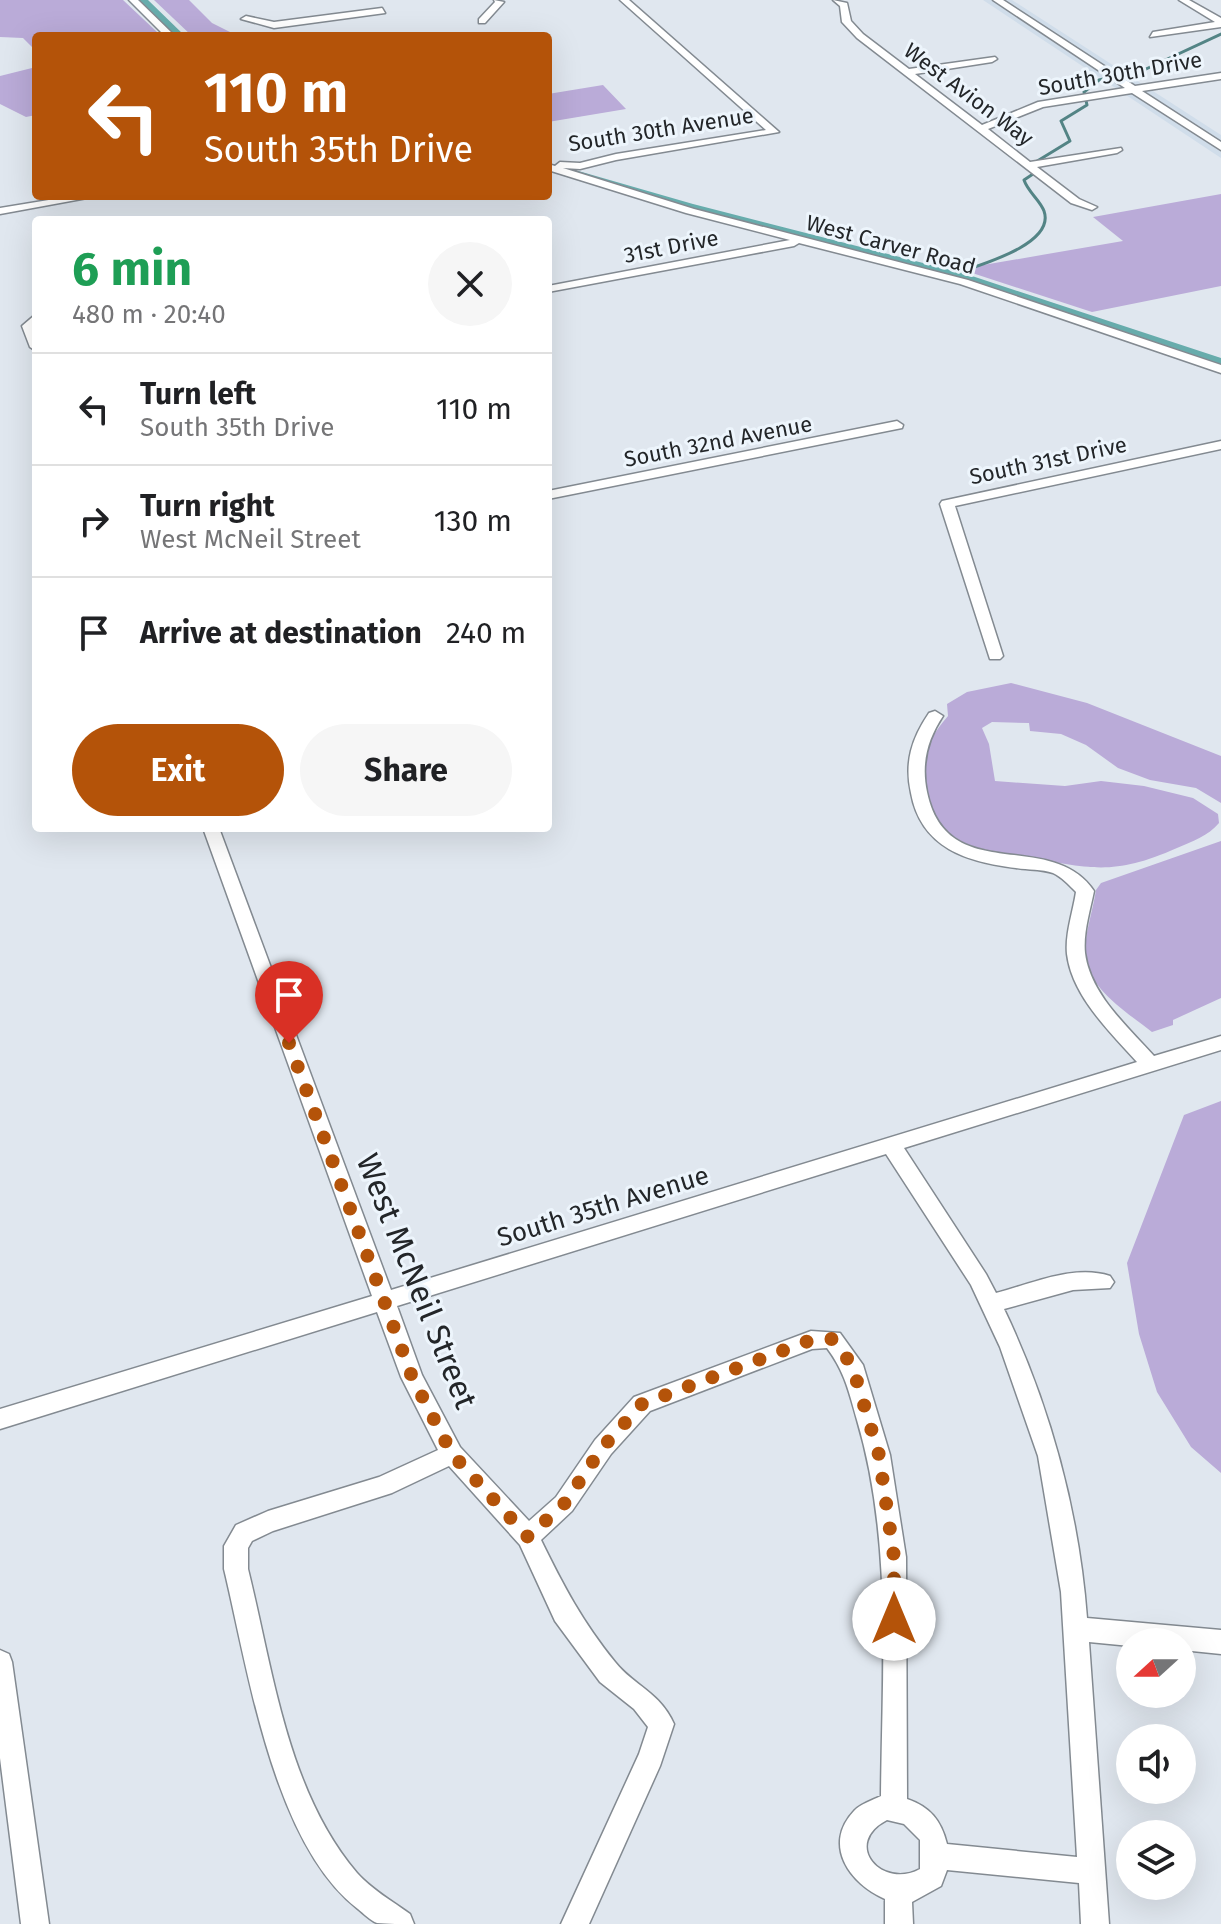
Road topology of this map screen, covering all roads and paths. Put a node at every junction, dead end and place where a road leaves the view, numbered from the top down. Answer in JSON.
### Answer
{"nodes":[{"id":1,"x":133,"y":0,"type":"edge"},
{"id":2,"x":373,"y":0,"type":"edge"},
{"id":3,"x":498,"y":0,"type":"edge"},
{"id":4,"x":624,"y":0,"type":"edge"},
{"id":5,"x":837,"y":0,"type":"edge"},
{"id":6,"x":997,"y":0,"type":"edge"},
{"id":7,"x":1183,"y":0,"type":"edge"},
{"id":8,"x":246,"y":19,"type":"dead end"},
{"id":9,"x":482,"y":21,"type":"dead end"},
{"id":10,"x":1221,"y":23,"type":"edge"},
{"id":11,"x":166,"y":32,"type":"edge"},
{"id":12,"x":1153,"y":35,"type":"dead end"},
{"id":13,"x":992,"y":59,"type":"dead end"},
{"id":14,"x":907,"y":72,"type":"junction"},
{"id":15,"x":1221,"y":76,"type":"edge"},
{"id":16,"x":1134,"y":90,"type":"junction"},
{"id":17,"x":982,"y":128,"type":"junction"},
{"id":18,"x":1221,"y":147,"type":"edge"},
{"id":19,"x":1117,"y":150,"type":"dead end"},
{"id":20,"x":552,"y":165,"type":"edge"},
{"id":21,"x":552,"y":165,"type":"edge"},
{"id":22,"x":1030,"y":165,"type":"junction"},
{"id":23,"x":68,"y":200,"type":"edge"},
{"id":24,"x":1092,"y":207,"type":"dead end"},
{"id":25,"x":0,"y":211,"type":"edge"},
{"id":26,"x":801,"y":242,"type":"junction"},
{"id":27,"x":552,"y":288,"type":"edge"},
{"id":28,"x":1221,"y":369,"type":"edge"},
{"id":29,"x":897,"y":425,"type":"dead end"},
{"id":30,"x":1221,"y":445,"type":"edge"},
{"id":31,"x":552,"y":494,"type":"edge"},
{"id":32,"x":995,"y":656,"type":"dead end"},
{"id":33,"x":935,"y":716,"type":"dead end"},
{"id":34,"x":212,"y":832,"type":"edge"},
{"id":35,"x":1221,"y":1043,"type":"edge"},
{"id":36,"x":1151,"y":1065,"type":"junction"},
{"id":37,"x":891,"y":1145,"type":"junction"},
{"id":38,"x":1103,"y":1282,"type":"dead end"},
{"id":39,"x":383,"y":1303,"type":"junction"},
{"id":40,"x":990,"y":1304,"type":"junction"},
{"id":41,"x":0,"y":1419,"type":"edge"},
{"id":42,"x":452,"y":1454,"type":"junction"},
{"id":43,"x":528,"y":1537,"type":"junction"},
{"id":44,"x":1075,"y":1629,"type":"junction"},
{"id":45,"x":1221,"y":1642,"type":"edge"},
{"id":46,"x":0,"y":1662,"type":"edge"},
{"id":47,"x":894,"y":1808,"type":"junction"},
{"id":48,"x":938,"y":1856,"type":"junction"},
{"id":49,"x":1089,"y":1871,"type":"junction"},
{"id":50,"x":898,"y":1896,"type":"junction"},
{"id":51,"x":35,"y":1924,"type":"edge"},
{"id":52,"x":400,"y":1924,"type":"edge"},
{"id":53,"x":575,"y":1924,"type":"edge"},
{"id":54,"x":899,"y":1924,"type":"edge"},
{"id":55,"x":1095,"y":1924,"type":"edge"}],
"edges":[{"from":1,"to":11,"type":"street"},
{"from":2,"to":8,"type":"street"},
{"from":3,"to":9,"type":"street"},
{"from":4,"to":20,"type":"street","name":"South 30th Avenue"},
{"from":5,"to":14,"type":"street","name":"West Avion Way"},
{"from":6,"to":16,"type":"street"},
{"from":7,"to":10,"type":"street"},
{"from":10,"to":12,"type":"street"},
{"from":13,"to":14,"type":"street"},
{"from":14,"to":17,"type":"street","name":"West Avion Way"},
{"from":15,"to":16,"type":"street","name":"South 30th Drive"},
{"from":16,"to":17,"type":"street","name":"South 30th Drive"},
{"from":16,"to":18,"type":"street"},
{"from":17,"to":22,"type":"street","name":"West Avion Way"},
{"from":19,"to":22,"type":"street"},
{"from":21,"to":26,"type":"street","name":"West Carver Road"},
{"from":22,"to":24,"type":"street","name":"West Avion Way"},
{"from":23,"to":25,"type":"street"},
{"from":26,"to":27,"type":"street","name":"31st Drive"},
{"from":26,"to":28,"type":"street","name":"West Carver Road"},
{"from":29,"to":31,"type":"street","name":"South 32nd Avenue"},
{"from":30,"to":32,"type":"street","name":"South 31st Drive"},
{"from":33,"to":36,"type":"street"},
{"from":34,"to":39,"type":"street","name":"West McNeil Street"},
{"from":35,"to":36,"type":"street","name":"South 35th Avenue"},
{"from":36,"to":37,"type":"street","name":"South 35th Avenue"},
{"from":37,"to":39,"type":"street","name":"South 35th Avenue"},
{"from":37,"to":40,"type":"street"},
{"from":38,"to":40,"type":"street"},
{"from":39,"to":41,"type":"street","name":"South 35th Avenue"},
{"from":39,"to":42,"type":"street","name":"West McNeil Street"},
{"from":40,"to":44,"type":"street"},
{"from":42,"to":43,"type":"street","name":"West McNeil Street"},
{"from":42,"to":52,"type":"street"},
{"from":43,"to":47,"type":"street"},
{"from":43,"to":53,"type":"street","name":"West McNeil Street"},
{"from":44,"to":45,"type":"street"},
{"from":44,"to":49,"type":"street"},
{"from":46,"to":51,"type":"street"},
{"from":47,"to":48,"type":"street"},
{"from":47,"to":50,"type":"street"},
{"from":48,"to":49,"type":"street"},
{"from":48,"to":50,"type":"street"},
{"from":49,"to":55,"type":"street"},
{"from":50,"to":54,"type":"street"}]}
